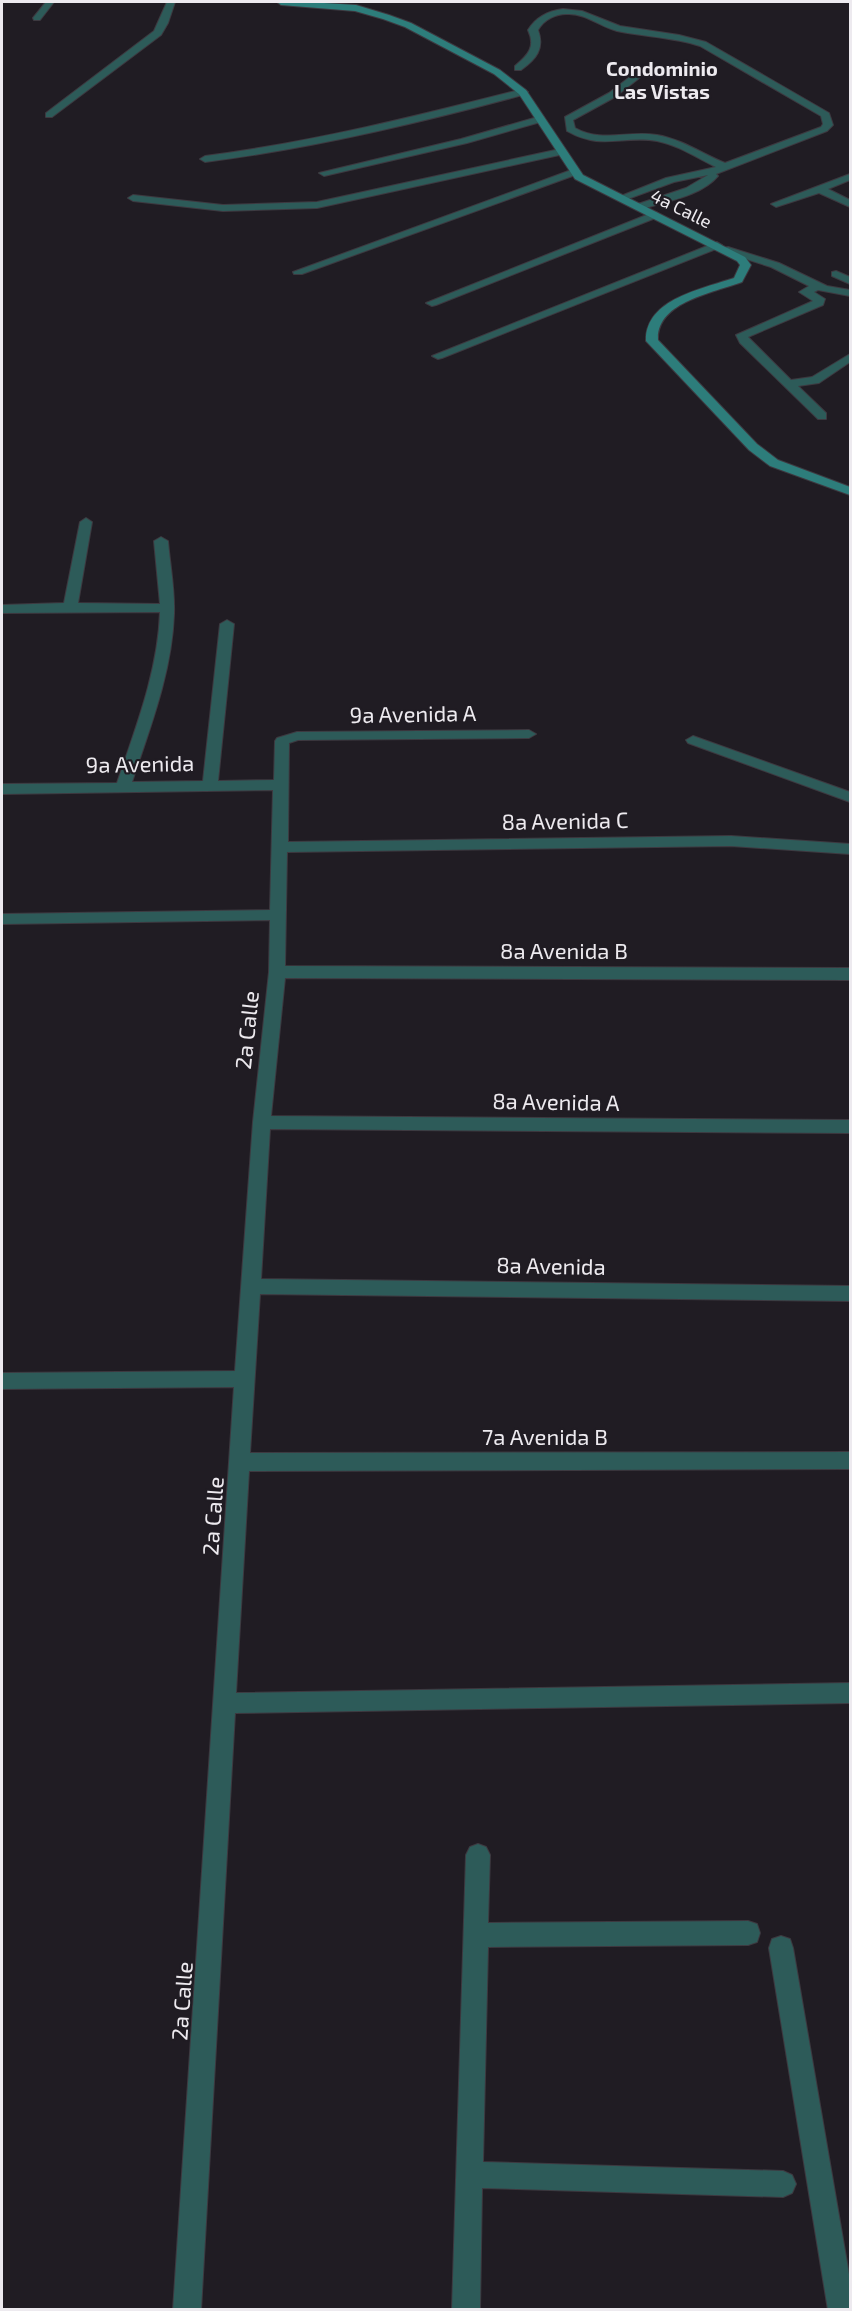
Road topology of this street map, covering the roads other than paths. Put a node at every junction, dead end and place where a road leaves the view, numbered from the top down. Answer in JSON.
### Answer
{"nodes":[{"id":1,"x":50,"y":2,"type":"edge"},
{"id":2,"x":171,"y":2,"type":"edge"},
{"id":3,"x":280,"y":2,"type":"edge"},
{"id":4,"x":37,"y":18,"type":"dead end"},
{"id":5,"x":518,"y":68,"type":"dead end"},
{"id":6,"x":647,"y":68,"type":"dead end"},
{"id":7,"x":523,"y":92,"type":"junction"},
{"id":8,"x":49,"y":115,"type":"dead end"},
{"id":9,"x":541,"y":119,"type":"junction"},
{"id":10,"x":560,"y":152,"type":"junction"},
{"id":11,"x":205,"y":159,"type":"dead end"},
{"id":12,"x":720,"y":169,"type":"junction"},
{"id":13,"x":574,"y":172,"type":"junction"},
{"id":14,"x":324,"y":173,"type":"dead end"},
{"id":15,"x":850,"y":177,"type":"edge"},
{"id":16,"x":651,"y":187,"type":"junction"},
{"id":17,"x":820,"y":189,"type":"junction"},
{"id":18,"x":672,"y":195,"type":"junction"},
{"id":19,"x":133,"y":198,"type":"dead end"},
{"id":20,"x":621,"y":198,"type":"junction"},
{"id":21,"x":776,"y":204,"type":"dead end"},
{"id":22,"x":850,"y":204,"type":"edge"},
{"id":23,"x":639,"y":207,"type":"junction"},
{"id":24,"x":654,"y":215,"type":"junction"},
{"id":25,"x":723,"y":247,"type":"junction"},
{"id":26,"x":746,"y":264,"type":"junction"},
{"id":27,"x":298,"y":272,"type":"dead end"},
{"id":28,"x":836,"y":274,"type":"dead end"},
{"id":29,"x":850,"y":280,"type":"edge"},
{"id":30,"x":818,"y":286,"type":"junction"},
{"id":31,"x":805,"y":292,"type":"junction"},
{"id":32,"x":850,"y":293,"type":"edge"},
{"id":33,"x":432,"y":303,"type":"dead end"},
{"id":34,"x":438,"y":356,"type":"dead end"},
{"id":35,"x":850,"y":357,"type":"edge"},
{"id":36,"x":789,"y":384,"type":"junction"},
{"id":37,"x":822,"y":416,"type":"dead end"},
{"id":38,"x":850,"y":491,"type":"edge"},
{"id":39,"x":86,"y":522,"type":"dead end"},
{"id":40,"x":161,"y":541,"type":"dead end"},
{"id":41,"x":70,"y":607,"type":"junction"},
{"id":42,"x":167,"y":608,"type":"junction"},
{"id":43,"x":2,"y":609,"type":"edge"},
{"id":44,"x":227,"y":624,"type":"dead end"},
{"id":45,"x":529,"y":734,"type":"dead end"},
{"id":46,"x":297,"y":736,"type":"joint"},
{"id":47,"x":693,"y":741,"type":"dead end"},
{"id":48,"x":210,"y":785,"type":"junction"},
{"id":49,"x":280,"y":785,"type":"junction"},
{"id":50,"x":123,"y":786,"type":"junction"},
{"id":51,"x":2,"y":789,"type":"edge"},
{"id":52,"x":850,"y":797,"type":"edge"},
{"id":53,"x":280,"y":847,"type":"junction"},
{"id":54,"x":850,"y":849,"type":"edge"},
{"id":55,"x":278,"y":915,"type":"junction"},
{"id":56,"x":2,"y":919,"type":"edge"},
{"id":57,"x":277,"y":972,"type":"junction"},
{"id":58,"x":850,"y":974,"type":"edge"},
{"id":59,"x":262,"y":1122,"type":"junction"},
{"id":60,"x":850,"y":1127,"type":"edge"},
{"id":61,"x":251,"y":1286,"type":"junction"},
{"id":62,"x":850,"y":1294,"type":"edge"},
{"id":63,"x":244,"y":1379,"type":"junction"},
{"id":64,"x":2,"y":1381,"type":"edge"},
{"id":65,"x":850,"y":1461,"type":"edge"},
{"id":66,"x":240,"y":1462,"type":"junction"},
{"id":67,"x":850,"y":1693,"type":"edge"},
{"id":68,"x":225,"y":1703,"type":"junction"},
{"id":69,"x":478,"y":1855,"type":"dead end"},
{"id":70,"x":748,"y":1933,"type":"dead end"},
{"id":71,"x":476,"y":1935,"type":"junction"},
{"id":72,"x":781,"y":1948,"type":"dead end"},
{"id":73,"x":469,"y":2175,"type":"junction"},
{"id":74,"x":783,"y":2184,"type":"dead end"},
{"id":75,"x":187,"y":2310,"type":"edge"},
{"id":76,"x":466,"y":2310,"type":"edge"},
{"id":77,"x":842,"y":2310,"type":"edge"}],
"edges":[{"from":1,"to":4,"type":"street"},
{"from":2,"to":8,"type":"street"},
{"from":3,"to":7,"type":"street","name":"4a Calle"},
{"from":5,"to":12,"type":"street"},
{"from":6,"to":12,"type":"street"},
{"from":7,"to":9,"type":"street","name":"4a Calle"},
{"from":7,"to":11,"type":"street"},
{"from":9,"to":10,"type":"street","name":"4a Calle"},
{"from":9,"to":14,"type":"street"},
{"from":10,"to":13,"type":"street","name":"4a Calle"},
{"from":10,"to":19,"type":"street"},
{"from":12,"to":16,"type":"street"},
{"from":12,"to":18,"type":"street"},
{"from":13,"to":20,"type":"street","name":"4a Calle"},
{"from":13,"to":27,"type":"street"},
{"from":15,"to":17,"type":"street"},
{"from":16,"to":18,"type":"street"},
{"from":16,"to":20,"type":"street"},
{"from":17,"to":21,"type":"street"},
{"from":17,"to":22,"type":"street"},
{"from":18,"to":23,"type":"street"},
{"from":20,"to":23,"type":"street","name":"4a Calle"},
{"from":23,"to":24,"type":"street","name":"4a Calle"},
{"from":24,"to":25,"type":"street","name":"4a Calle"},
{"from":24,"to":33,"type":"street"},
{"from":25,"to":26,"type":"street","name":"4a Calle"},
{"from":25,"to":30,"type":"street"},
{"from":25,"to":34,"type":"street"},
{"from":26,"to":31,"type":"street"},
{"from":26,"to":38,"type":"street"},
{"from":28,"to":29,"type":"street"},
{"from":30,"to":31,"type":"street"},
{"from":30,"to":32,"type":"street"},
{"from":31,"to":36,"type":"street"},
{"from":35,"to":36,"type":"street"},
{"from":36,"to":37,"type":"street"},
{"from":39,"to":41,"type":"street"},
{"from":40,"to":42,"type":"street"},
{"from":41,"to":42,"type":"street"},
{"from":41,"to":43,"type":"street"},
{"from":42,"to":50,"type":"street"},
{"from":44,"to":48,"type":"street"},
{"from":45,"to":46,"type":"street","name":"9a Avenida A"},
{"from":46,"to":49,"type":"street","name":"2a Calle"},
{"from":47,"to":52,"type":"street"},
{"from":48,"to":49,"type":"street","name":"9a Avenida"},
{"from":48,"to":50,"type":"street","name":"9a Avenida"},
{"from":49,"to":53,"type":"street","name":"2a Calle"},
{"from":50,"to":51,"type":"street","name":"9a Avenida"},
{"from":53,"to":54,"type":"street","name":"8a Avenida C"},
{"from":53,"to":55,"type":"street","name":"2a Calle"},
{"from":55,"to":56,"type":"street"},
{"from":55,"to":57,"type":"street","name":"2a Calle"},
{"from":57,"to":58,"type":"street","name":"8a Avenida B"},
{"from":57,"to":59,"type":"street","name":"2a Calle"},
{"from":59,"to":60,"type":"street","name":"8a Avenida A"},
{"from":59,"to":61,"type":"street","name":"2a Calle"},
{"from":61,"to":62,"type":"street","name":"8a Avenida"},
{"from":61,"to":63,"type":"street","name":"2a Calle"},
{"from":63,"to":64,"type":"street"},
{"from":63,"to":66,"type":"street","name":"2a Calle"},
{"from":65,"to":66,"type":"street","name":"7a Avenida B"},
{"from":66,"to":68,"type":"street","name":"2a Calle"},
{"from":67,"to":68,"type":"street"},
{"from":68,"to":75,"type":"street","name":"2a Calle"},
{"from":69,"to":71,"type":"street"},
{"from":70,"to":71,"type":"street"},
{"from":71,"to":73,"type":"street"},
{"from":72,"to":77,"type":"street"},
{"from":73,"to":74,"type":"street"},
{"from":73,"to":76,"type":"street"}]}
